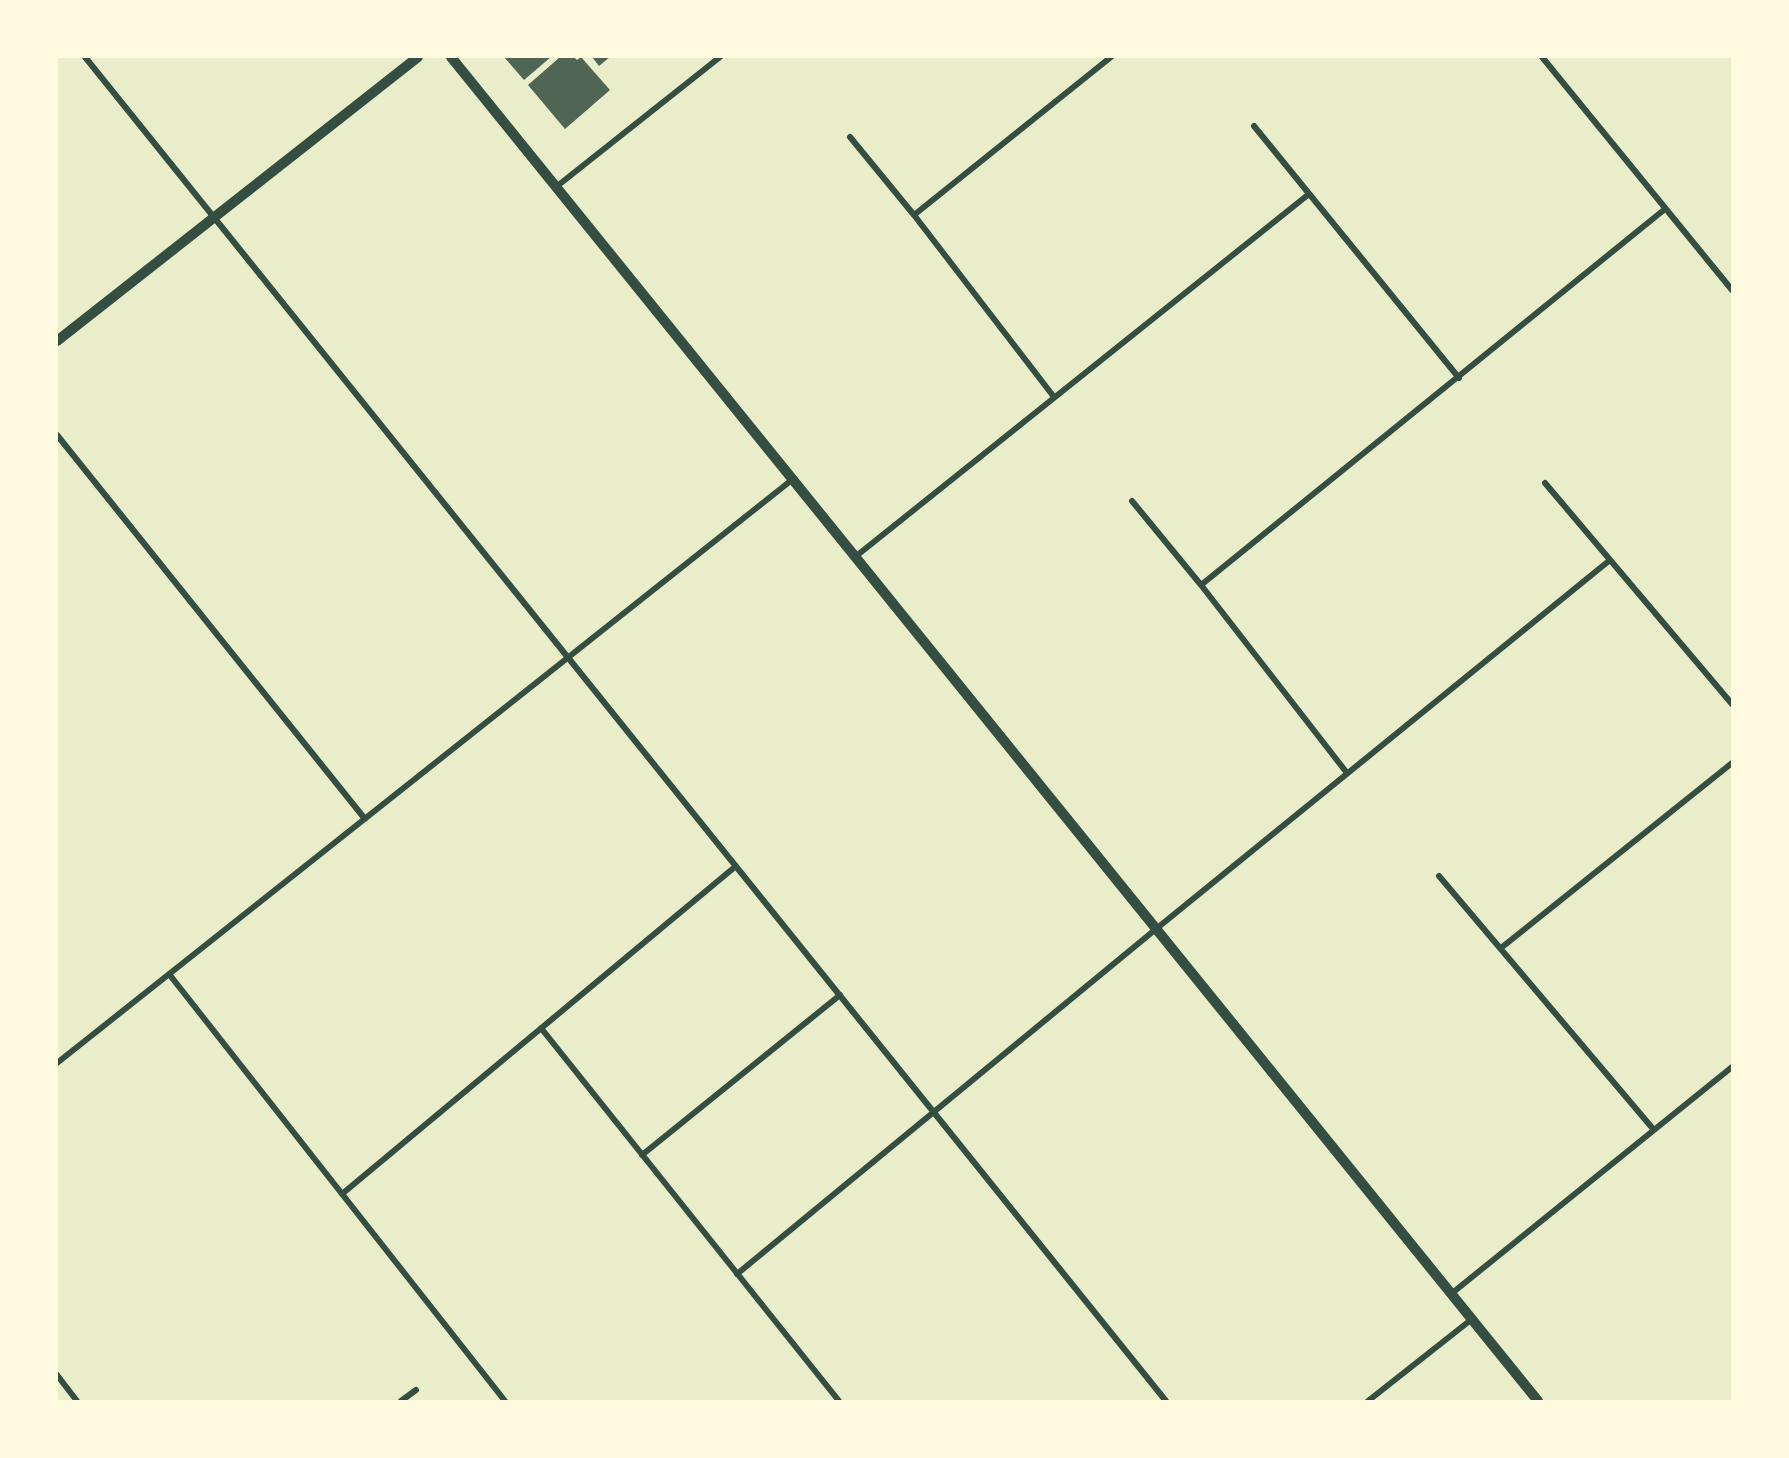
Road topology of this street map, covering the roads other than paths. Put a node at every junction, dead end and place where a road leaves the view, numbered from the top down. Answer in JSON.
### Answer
{"nodes":[{"id":1,"x":85,"y":57,"type":"edge"},
{"id":2,"x":418,"y":57,"type":"edge"},
{"id":3,"x":451,"y":57,"type":"edge"},
{"id":4,"x":720,"y":57,"type":"edge"},
{"id":5,"x":1111,"y":57,"type":"edge"},
{"id":6,"x":1542,"y":57,"type":"edge"},
{"id":7,"x":1254,"y":126,"type":"dead end"},
{"id":8,"x":850,"y":137,"type":"dead end"},
{"id":9,"x":556,"y":187,"type":"junction"},
{"id":10,"x":1309,"y":194,"type":"junction"},
{"id":11,"x":1665,"y":209,"type":"junction"},
{"id":12,"x":914,"y":215,"type":"junction"},
{"id":13,"x":214,"y":218,"type":"junction"},
{"id":14,"x":1732,"y":290,"type":"edge"},
{"id":15,"x":57,"y":341,"type":"edge"},
{"id":16,"x":1459,"y":378,"type":"junction"},
{"id":17,"x":1054,"y":397,"type":"junction"},
{"id":18,"x":57,"y":435,"type":"edge"},
{"id":19,"x":792,"y":479,"type":"junction"},
{"id":20,"x":1545,"y":483,"type":"dead end"},
{"id":21,"x":1132,"y":501,"type":"dead end"},
{"id":22,"x":855,"y":557,"type":"junction"},
{"id":23,"x":1610,"y":560,"type":"junction"},
{"id":24,"x":1201,"y":585,"type":"junction"},
{"id":25,"x":568,"y":657,"type":"junction"},
{"id":26,"x":1732,"y":704,"type":"edge"},
{"id":27,"x":1732,"y":763,"type":"edge"},
{"id":28,"x":1347,"y":773,"type":"junction"},
{"id":29,"x":365,"y":819,"type":"junction"},
{"id":30,"x":736,"y":866,"type":"junction"},
{"id":31,"x":1439,"y":876,"type":"dead end"},
{"id":32,"x":1156,"y":929,"type":"junction"},
{"id":33,"x":1501,"y":948,"type":"junction"},
{"id":34,"x":169,"y":974,"type":"junction"},
{"id":35,"x":840,"y":995,"type":"junction"},
{"id":36,"x":541,"y":1028,"type":"junction"},
{"id":37,"x":57,"y":1063,"type":"edge"},
{"id":38,"x":1732,"y":1067,"type":"edge"},
{"id":39,"x":934,"y":1112,"type":"junction"},
{"id":40,"x":1654,"y":1130,"type":"junction"},
{"id":41,"x":642,"y":1155,"type":"junction"},
{"id":42,"x":342,"y":1194,"type":"junction"},
{"id":43,"x":737,"y":1274,"type":"junction"},
{"id":44,"x":1451,"y":1294,"type":"junction"},
{"id":45,"x":1472,"y":1319,"type":"junction"},
{"id":46,"x":57,"y":1375,"type":"edge"},
{"id":47,"x":416,"y":1390,"type":"dead end"},
{"id":48,"x":77,"y":1401,"type":"edge"},
{"id":49,"x":401,"y":1401,"type":"edge"},
{"id":50,"x":505,"y":1401,"type":"edge"},
{"id":51,"x":839,"y":1401,"type":"edge"},
{"id":52,"x":1166,"y":1401,"type":"edge"},
{"id":53,"x":1368,"y":1401,"type":"edge"},
{"id":54,"x":1538,"y":1401,"type":"edge"}],
"edges":[{"from":1,"to":13,"type":"street"},
{"from":2,"to":13,"type":"street"},
{"from":3,"to":9,"type":"street"},
{"from":4,"to":9,"type":"street"},
{"from":5,"to":12,"type":"street"},
{"from":6,"to":11,"type":"street"},
{"from":7,"to":10,"type":"street"},
{"from":8,"to":12,"type":"street"},
{"from":9,"to":19,"type":"street"},
{"from":10,"to":16,"type":"street"},
{"from":10,"to":17,"type":"street"},
{"from":11,"to":14,"type":"street"},
{"from":11,"to":16,"type":"street"},
{"from":12,"to":17,"type":"street"},
{"from":13,"to":15,"type":"street"},
{"from":13,"to":25,"type":"street"},
{"from":16,"to":24,"type":"street"},
{"from":17,"to":22,"type":"street"},
{"from":18,"to":29,"type":"street"},
{"from":19,"to":22,"type":"street"},
{"from":19,"to":25,"type":"street"},
{"from":20,"to":23,"type":"street"},
{"from":21,"to":24,"type":"street"},
{"from":22,"to":32,"type":"street"},
{"from":23,"to":26,"type":"street"},
{"from":23,"to":28,"type":"street"},
{"from":24,"to":28,"type":"street"},
{"from":25,"to":29,"type":"street"},
{"from":25,"to":30,"type":"street"},
{"from":27,"to":33,"type":"street"},
{"from":28,"to":32,"type":"street"},
{"from":29,"to":34,"type":"street"},
{"from":30,"to":35,"type":"street"},
{"from":30,"to":36,"type":"street"},
{"from":31,"to":33,"type":"street"},
{"from":32,"to":39,"type":"street"},
{"from":32,"to":44,"type":"street"},
{"from":33,"to":40,"type":"street"},
{"from":34,"to":37,"type":"street"},
{"from":34,"to":42,"type":"street"},
{"from":35,"to":39,"type":"street"},
{"from":35,"to":41,"type":"street"},
{"from":36,"to":41,"type":"street"},
{"from":36,"to":42,"type":"street"},
{"from":38,"to":40,"type":"street"},
{"from":39,"to":43,"type":"street"},
{"from":39,"to":52,"type":"street"},
{"from":40,"to":44,"type":"street"},
{"from":41,"to":43,"type":"street"},
{"from":42,"to":50,"type":"street"},
{"from":43,"to":51,"type":"street"},
{"from":44,"to":45,"type":"street"},
{"from":45,"to":53,"type":"street"},
{"from":45,"to":54,"type":"street"},
{"from":46,"to":48,"type":"street"},
{"from":47,"to":49,"type":"street"}]}
